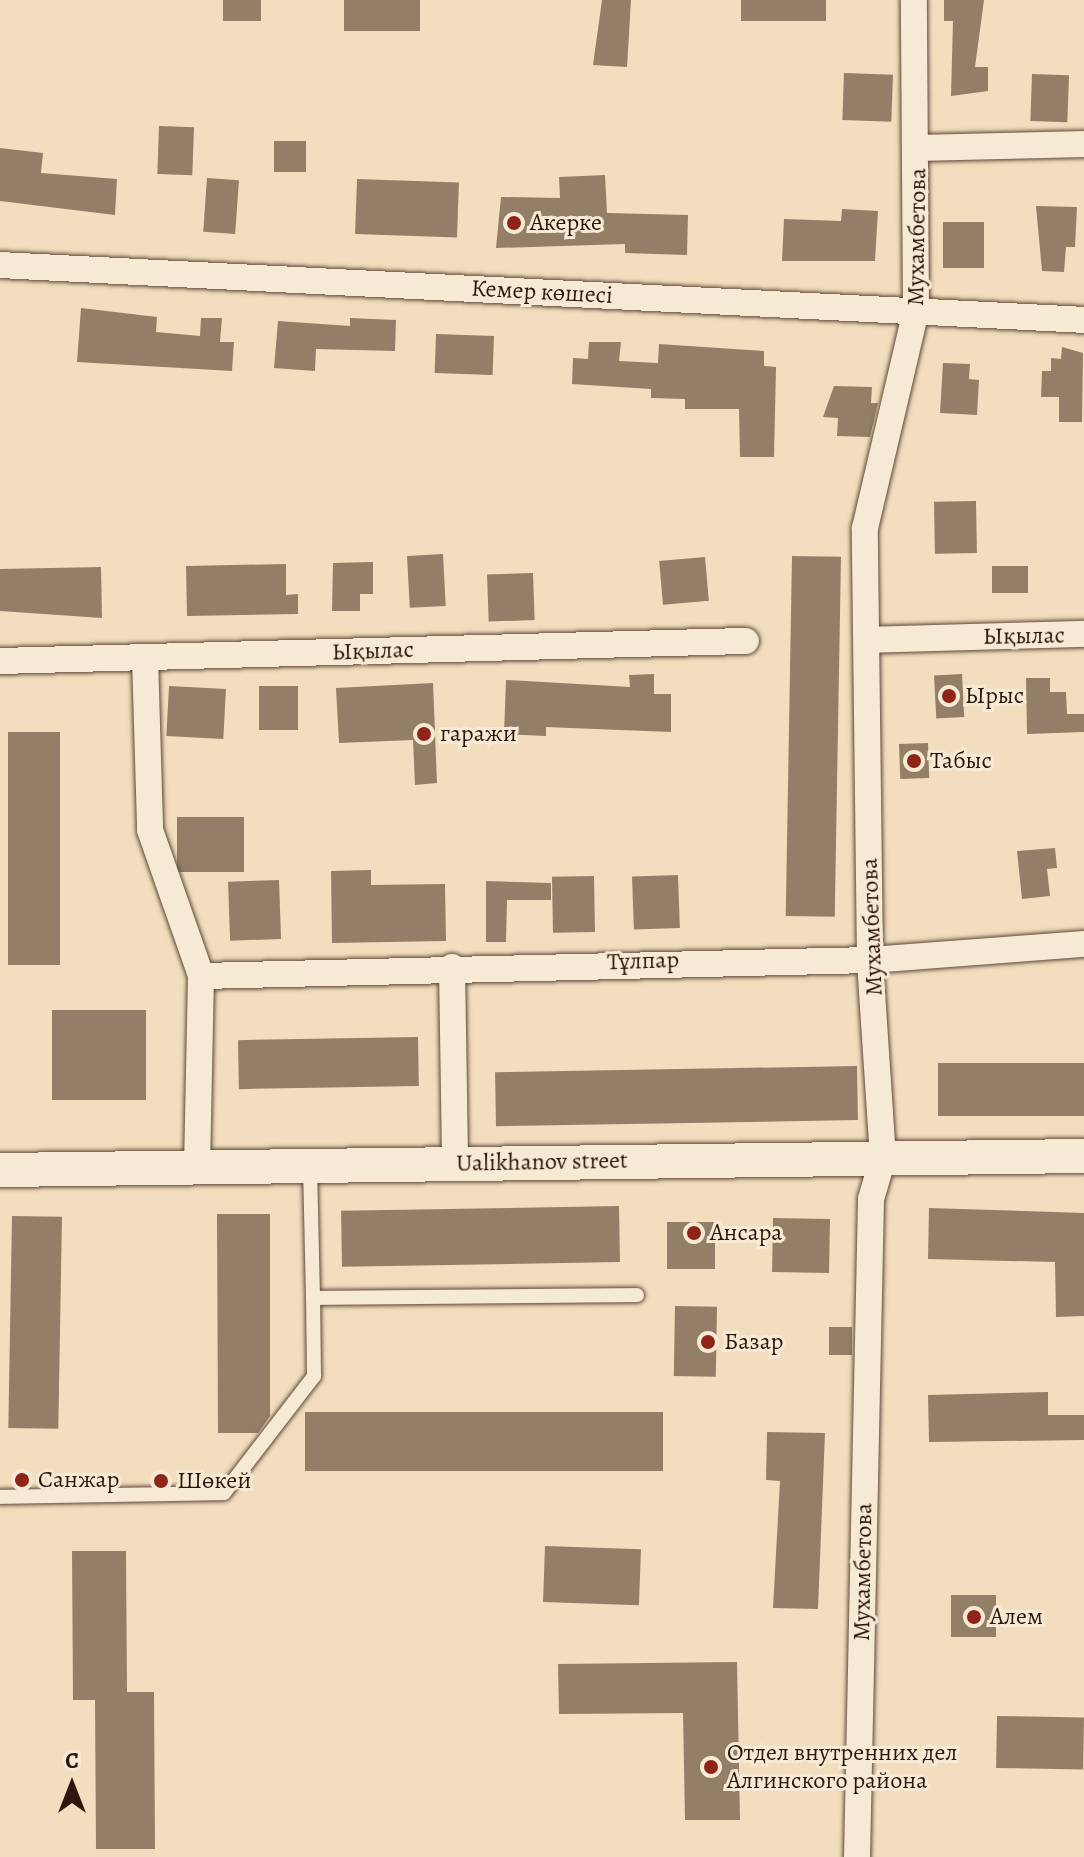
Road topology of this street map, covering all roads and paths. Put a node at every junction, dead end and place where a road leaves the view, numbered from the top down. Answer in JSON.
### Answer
{"nodes":[{"id":1,"x":914,"y":0,"type":"edge"},
{"id":2,"x":1084,"y":144,"type":"edge"},
{"id":3,"x":919,"y":148,"type":"junction"},
{"id":4,"x":0,"y":265,"type":"edge"},
{"id":5,"x":916,"y":311,"type":"junction"},
{"id":6,"x":1084,"y":320,"type":"edge"},
{"id":7,"x":1084,"y":634,"type":"edge"},
{"id":8,"x":867,"y":640,"type":"junction"},
{"id":9,"x":746,"y":641,"type":"dead end"},
{"id":10,"x":145,"y":657,"type":"junction"},
{"id":11,"x":0,"y":661,"type":"edge"},
{"id":12,"x":1084,"y":944,"type":"edge"},
{"id":13,"x":870,"y":960,"type":"junction"},
{"id":14,"x":452,"y":967,"type":"junction"},
{"id":15,"x":201,"y":976,"type":"junction"},
{"id":16,"x":1084,"y":1156,"type":"edge"},
{"id":17,"x":883,"y":1158,"type":"junction"},
{"id":18,"x":455,"y":1164,"type":"junction"},
{"id":19,"x":310,"y":1166,"type":"junction"},
{"id":20,"x":197,"y":1167,"type":"junction"},
{"id":21,"x":0,"y":1170,"type":"edge"},
{"id":22,"x":637,"y":1295,"type":"dead end"},
{"id":23,"x":313,"y":1298,"type":"junction"},
{"id":24,"x":0,"y":1497,"type":"edge"},
{"id":25,"x":857,"y":1857,"type":"edge"}],
"edges":[{"from":1,"to":3,"type":"street","name":"Мухамбетова"},
{"from":2,"to":3,"type":"street"},
{"from":3,"to":5,"type":"street","name":"Мухамбетова"},
{"from":4,"to":5,"type":"street","name":"Кемер көшесі"},
{"from":5,"to":6,"type":"street","name":"Кемер көшесі"},
{"from":5,"to":8,"type":"street","name":"Мухамбетова"},
{"from":7,"to":8,"type":"street","name":"Ықылас"},
{"from":8,"to":13,"type":"street","name":"Мухамбетова"},
{"from":9,"to":10,"type":"street","name":"Ықылас"},
{"from":10,"to":11,"type":"street","name":"Ықылас"},
{"from":10,"to":15,"type":"street"},
{"from":12,"to":13,"type":"street","name":"Тұлпар"},
{"from":13,"to":14,"type":"street","name":"Тұлпар"},
{"from":13,"to":17,"type":"street","name":"Мухамбетова"},
{"from":14,"to":15,"type":"street","name":"Тұлпар"},
{"from":14,"to":18,"type":"street"},
{"from":15,"to":20,"type":"street"},
{"from":16,"to":17,"type":"street","name":"Ualikhanov street"},
{"from":17,"to":18,"type":"street","name":"Ualikhanov street"},
{"from":17,"to":25,"type":"street","name":"Мухамбетова"},
{"from":18,"to":19,"type":"street","name":"Ualikhanov street"},
{"from":19,"to":20,"type":"street","name":"Ualikhanov street"},
{"from":19,"to":23,"type":"lane"},
{"from":20,"to":21,"type":"street","name":"Ualikhanov street"},
{"from":22,"to":23,"type":"lane"},
{"from":23,"to":24,"type":"lane"}]}
